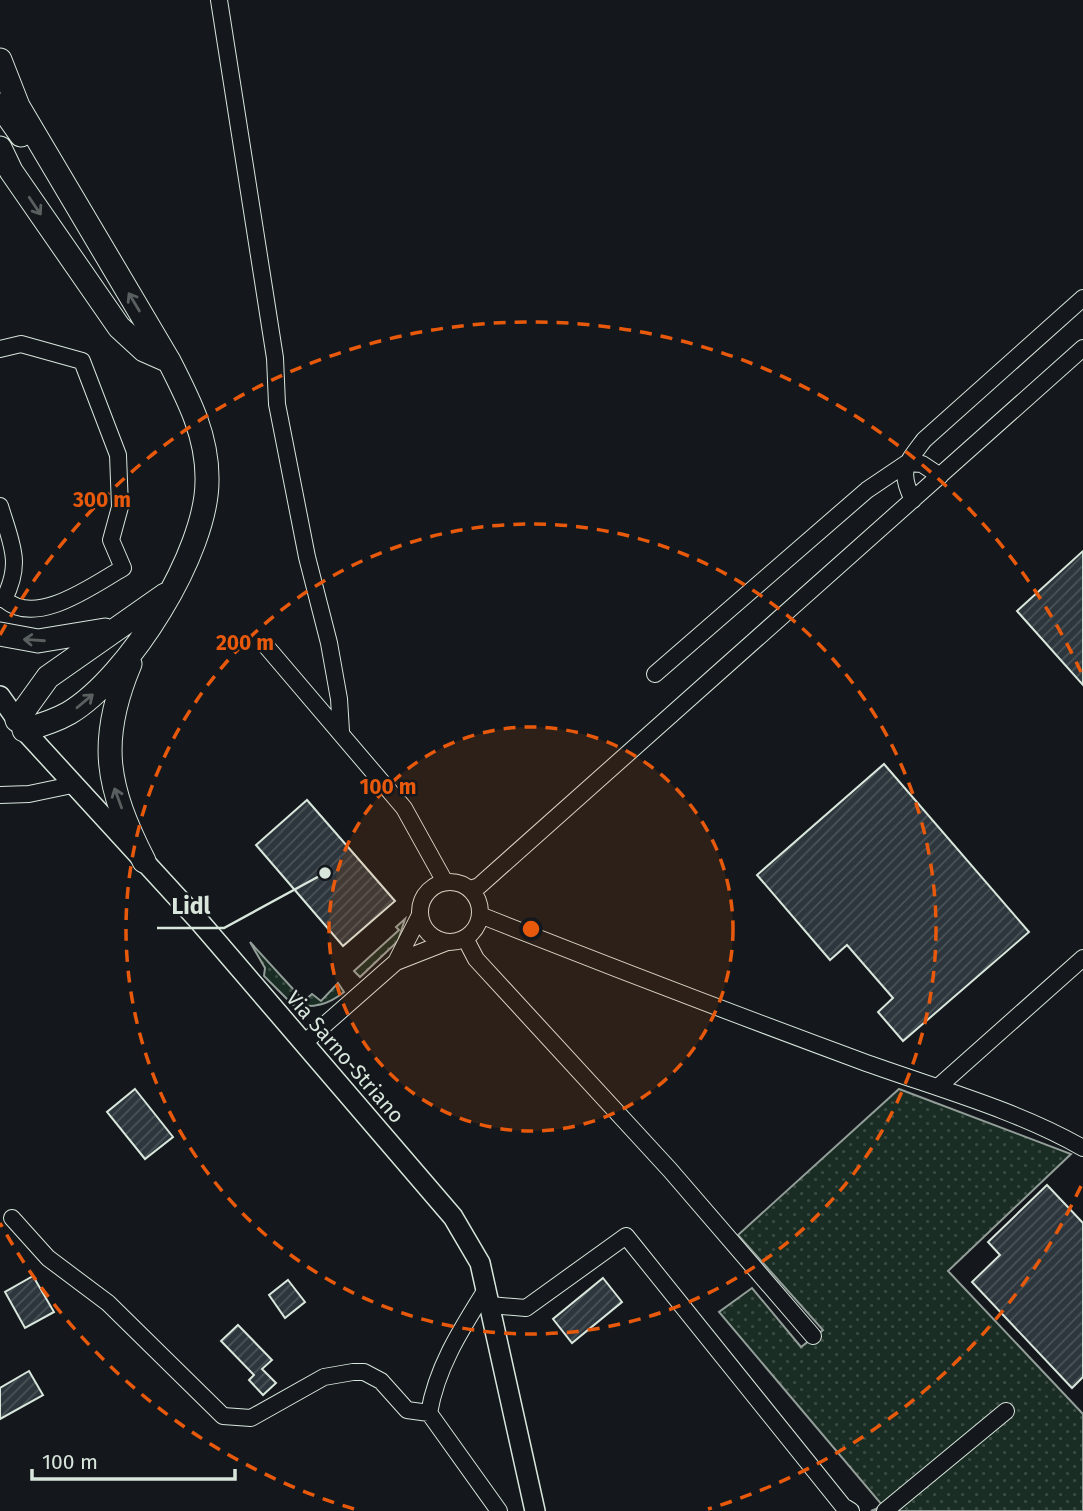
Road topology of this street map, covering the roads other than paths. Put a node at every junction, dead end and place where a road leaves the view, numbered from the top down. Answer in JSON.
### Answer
{"nodes":[{"id":1,"x":219,"y":0,"type":"edge"},
{"id":2,"x":0,"y":60,"type":"edge"},
{"id":3,"x":0,"y":105,"type":"edge"},
{"id":4,"x":0,"y":148,"type":"edge"},
{"id":5,"x":80,"y":208,"type":"junction"},
{"id":6,"x":1083,"y":298,"type":"edge"},
{"id":7,"x":1083,"y":348,"type":"edge"},
{"id":8,"x":0,"y":349,"type":"edge"},
{"id":9,"x":169,"y":361,"type":"junction"},
{"id":10,"x":907,"y":463,"type":"junction"},
{"id":11,"x":940,"y":476,"type":"junction"},
{"id":12,"x":913,"y":500,"type":"junction"},
{"id":13,"x":0,"y":506,"type":"edge"},
{"id":14,"x":170,"y":592,"type":"junction"},
{"id":15,"x":2,"y":599,"type":"edge"},
{"id":16,"x":115,"y":628,"type":"junction"},
{"id":17,"x":0,"y":634,"type":"edge"},
{"id":18,"x":138,"y":643,"type":"junction"},
{"id":19,"x":266,"y":646,"type":"dead end"},
{"id":20,"x":655,"y":674,"type":"dead end"},
{"id":21,"x":0,"y":696,"type":"edge"},
{"id":22,"x":21,"y":725,"type":"junction"},
{"id":23,"x":341,"y":731,"type":"junction"},
{"id":24,"x":72,"y":785,"type":"junction"},
{"id":25,"x":0,"y":795,"type":"edge"},
{"id":26,"x":144,"y":861,"type":"junction"},
{"id":27,"x":445,"y":882,"type":"junction"},
{"id":28,"x":470,"y":890,"type":"junction"},
{"id":29,"x":420,"y":915,"type":"junction"},
{"id":30,"x":480,"y":915,"type":"junction"},
{"id":31,"x":465,"y":938,"type":"junction"},
{"id":32,"x":447,"y":942,"type":"junction"},
{"id":33,"x":1083,"y":958,"type":"edge"},
{"id":34,"x":397,"y":962,"type":"junction"},
{"id":35,"x":304,"y":1043,"type":"junction"},
{"id":36,"x":939,"y":1087,"type":"junction"},
{"id":37,"x":1083,"y":1148,"type":"edge"},
{"id":38,"x":12,"y":1218,"type":"dead end"},
{"id":39,"x":489,"y":1297,"type":"junction"},
{"id":40,"x":813,"y":1336,"type":"dead end"},
{"id":41,"x":1006,"y":1411,"type":"dead end"},
{"id":42,"x":429,"y":1413,"type":"junction"},
{"id":43,"x":499,"y":1511,"type":"edge"},
{"id":44,"x":535,"y":1511,"type":"edge"},
{"id":45,"x":851,"y":1511,"type":"edge"},
{"id":46,"x":886,"y":1511,"type":"edge"}],
"edges":[{"from":1,"to":23,"type":"street"},
{"from":2,"to":5,"type":"highway"},
{"from":3,"to":5,"type":"highway"},
{"from":4,"to":9,"type":"highway","one_way":true},
{"from":9,"to":5,"type":"highway","one_way":true},
{"from":6,"to":10,"type":"street"},
{"from":7,"to":11,"type":"street"},
{"from":8,"to":15,"type":"street"},
{"from":9,"to":14,"type":"highway"},
{"from":10,"to":11,"type":"street"},
{"from":10,"to":12,"type":"street"},
{"from":10,"to":20,"type":"street"},
{"from":11,"to":12,"type":"street"},
{"from":12,"to":28,"type":"street"},
{"from":13,"to":15,"type":"street"},
{"from":14,"to":16,"type":"highway"},
{"from":14,"to":18,"type":"highway"},
{"from":16,"to":17,"type":"highway","one_way":true},
{"from":16,"to":22,"type":"highway"},
{"from":22,"to":18,"type":"highway","one_way":true},
{"from":26,"to":18,"type":"highway","one_way":true},
{"from":19,"to":23,"type":"street"},
{"from":21,"to":22,"type":"main road","name":"Via Sarno-Striano"},
{"from":22,"to":24,"type":"main road","name":"Via Sarno-Striano"},
{"from":23,"to":27,"type":"street"},
{"from":24,"to":25,"type":"street"},
{"from":24,"to":26,"type":"main road","name":"Via Sarno-Striano"},
{"from":26,"to":35,"type":"main road","name":"Via Sarno-Striano"},
{"from":27,"to":28,"type":"street"},
{"from":27,"to":29,"type":"street"},
{"from":28,"to":30,"type":"street"},
{"from":29,"to":32,"type":"street"},
{"from":29,"to":34,"type":"street"},
{"from":30,"to":31,"type":"street"},
{"from":30,"to":36,"type":"street"},
{"from":31,"to":32,"type":"street"},
{"from":31,"to":40,"type":"street"},
{"from":32,"to":34,"type":"street"},
{"from":33,"to":36,"type":"street"},
{"from":34,"to":35,"type":"street"},
{"from":35,"to":39,"type":"main road","name":"Via Sarno-Striano"},
{"from":36,"to":37,"type":"street"},
{"from":38,"to":42,"type":"street"},
{"from":39,"to":42,"type":"street"},
{"from":39,"to":44,"type":"main road","name":"Via Sarno-Striano"},
{"from":39,"to":45,"type":"street"},
{"from":41,"to":46,"type":"street"},
{"from":42,"to":43,"type":"street"}]}
